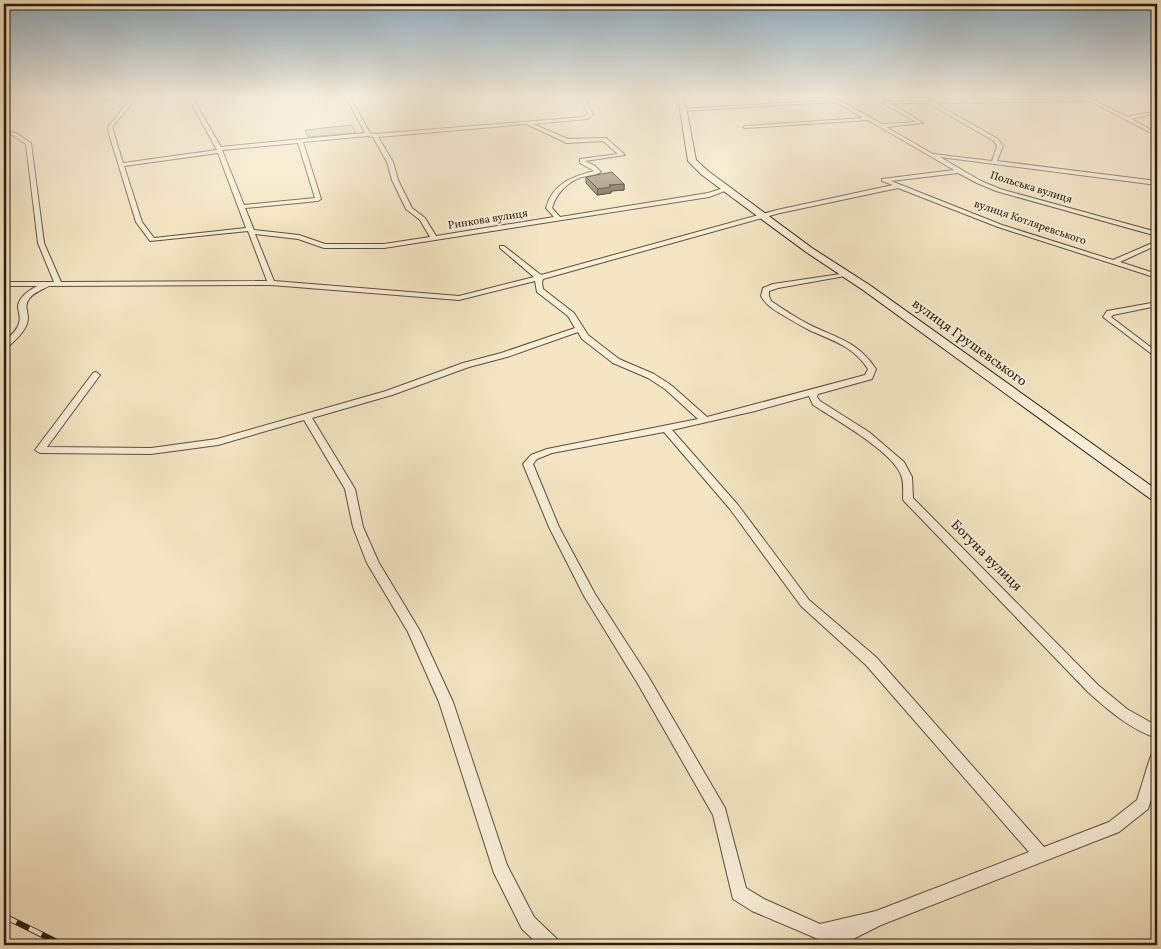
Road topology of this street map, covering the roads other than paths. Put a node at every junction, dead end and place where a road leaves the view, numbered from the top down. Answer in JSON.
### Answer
{"nodes":[{"id":1,"x":25,"y":141,"type":"edge"},
{"id":2,"x":114,"y":141,"type":"edge"},
{"id":3,"x":214,"y":141,"type":"edge"},
{"id":4,"x":297,"y":141,"type":"edge"},
{"id":5,"x":300,"y":141,"type":"edge"},
{"id":6,"x":378,"y":141,"type":"edge"},
{"id":7,"x":607,"y":141,"type":"edge"},
{"id":8,"x":689,"y":141,"type":"edge"},
{"id":9,"x":907,"y":141,"type":"edge"},
{"id":10,"x":997,"y":141,"type":"edge"},
{"id":11,"x":219,"y":150,"type":"junction"},
{"id":12,"x":930,"y":154,"type":"junction"},
{"id":13,"x":994,"y":162,"type":"junction"},
{"id":14,"x":120,"y":165,"type":"junction"},
{"id":15,"x":958,"y":171,"type":"junction"},
{"id":16,"x":1094,"y":177,"type":"junction"},
{"id":17,"x":1157,"y":183,"type":"edge"},
{"id":18,"x":898,"y":186,"type":"junction"},
{"id":19,"x":730,"y":191,"type":"junction"},
{"id":20,"x":1157,"y":191,"type":"edge"},
{"id":21,"x":242,"y":207,"type":"junction"},
{"id":22,"x":764,"y":215,"type":"junction"},
{"id":23,"x":558,"y":218,"type":"junction"},
{"id":24,"x":252,"y":230,"type":"junction"},
{"id":25,"x":1157,"y":234,"type":"edge"},
{"id":26,"x":434,"y":239,"type":"junction"},
{"id":27,"x":1157,"y":243,"type":"edge"},
{"id":28,"x":502,"y":247,"type":"dead end"},
{"id":29,"x":1114,"y":262,"type":"junction"},
{"id":30,"x":845,"y":274,"type":"junction"},
{"id":31,"x":1157,"y":276,"type":"edge"},
{"id":32,"x":540,"y":278,"type":"junction"},
{"id":33,"x":271,"y":283,"type":"junction"},
{"id":34,"x":4,"y":284,"type":"edge"},
{"id":35,"x":58,"y":284,"type":"junction"},
{"id":36,"x":1157,"y":304,"type":"edge"},
{"id":37,"x":580,"y":329,"type":"junction"},
{"id":38,"x":4,"y":346,"type":"edge"},
{"id":39,"x":1157,"y":356,"type":"edge"},
{"id":40,"x":96,"y":375,"type":"dead end"},
{"id":41,"x":814,"y":393,"type":"junction"},
{"id":42,"x":308,"y":418,"type":"junction"},
{"id":43,"x":705,"y":420,"type":"junction"},
{"id":44,"x":666,"y":429,"type":"junction"},
{"id":45,"x":1157,"y":497,"type":"edge"},
{"id":46,"x":1157,"y":732,"type":"edge"},
{"id":47,"x":1157,"y":758,"type":"edge"},
{"id":48,"x":1040,"y":855,"type":"junction"},
{"id":49,"x":876,"y":920,"type":"junction"},
{"id":50,"x":551,"y":945,"type":"edge"},
{"id":51,"x":824,"y":945,"type":"edge"}],
"edges":[{"from":1,"to":35,"type":"street"},
{"from":2,"to":14,"type":"street"},
{"from":3,"to":11,"type":"street"},
{"from":4,"to":11,"type":"street"},
{"from":5,"to":21,"type":"street"},
{"from":6,"to":26,"type":"street"},
{"from":7,"to":23,"type":"street"},
{"from":8,"to":19,"type":"main road","name":"вулиця Грушевського"},
{"from":9,"to":12,"type":"street","name":"Польська вулиця"},
{"from":10,"to":13,"type":"street"},
{"from":11,"to":14,"type":"street"},
{"from":11,"to":21,"type":"street"},
{"from":12,"to":13,"type":"street"},
{"from":12,"to":15,"type":"street","name":"Польська вулиця"},
{"from":13,"to":16,"type":"street"},
{"from":14,"to":24,"type":"street","name":"Ринкова вулиця"},
{"from":15,"to":18,"type":"street"},
{"from":15,"to":25,"type":"street","name":"Польська вулиця"},
{"from":16,"to":17,"type":"street"},
{"from":16,"to":20,"type":"street"},
{"from":18,"to":22,"type":"street"},
{"from":18,"to":29,"type":"street","name":"вулиця Котляревського"},
{"from":19,"to":22,"type":"main road","name":"вулиця Грушевського"},
{"from":19,"to":23,"type":"street","name":"Ринкова вулиця"},
{"from":21,"to":24,"type":"street"},
{"from":22,"to":30,"type":"main road","name":"вулиця Грушевського"},
{"from":22,"to":32,"type":"street"},
{"from":23,"to":26,"type":"street","name":"Ринкова вулиця"},
{"from":24,"to":26,"type":"street","name":"Ринкова вулиця"},
{"from":24,"to":33,"type":"street"},
{"from":27,"to":29,"type":"street"},
{"from":28,"to":32,"type":"street"},
{"from":29,"to":31,"type":"street","name":"вулиця Котляревського"},
{"from":30,"to":41,"type":"street"},
{"from":30,"to":45,"type":"main road","name":"вулиця Грушевського"},
{"from":32,"to":33,"type":"street"},
{"from":32,"to":37,"type":"street"},
{"from":33,"to":35,"type":"street"},
{"from":34,"to":35,"type":"street"},
{"from":35,"to":38,"type":"street"},
{"from":36,"to":39,"type":"street"},
{"from":37,"to":42,"type":"street"},
{"from":37,"to":43,"type":"street"},
{"from":40,"to":42,"type":"street"},
{"from":41,"to":43,"type":"street"},
{"from":41,"to":46,"type":"street","name":"Богуна вулиця"},
{"from":42,"to":50,"type":"street"},
{"from":43,"to":44,"type":"street"},
{"from":44,"to":48,"type":"street"},
{"from":44,"to":49,"type":"street"},
{"from":47,"to":48,"type":"street"},
{"from":48,"to":49,"type":"street"},
{"from":49,"to":51,"type":"street"}]}
